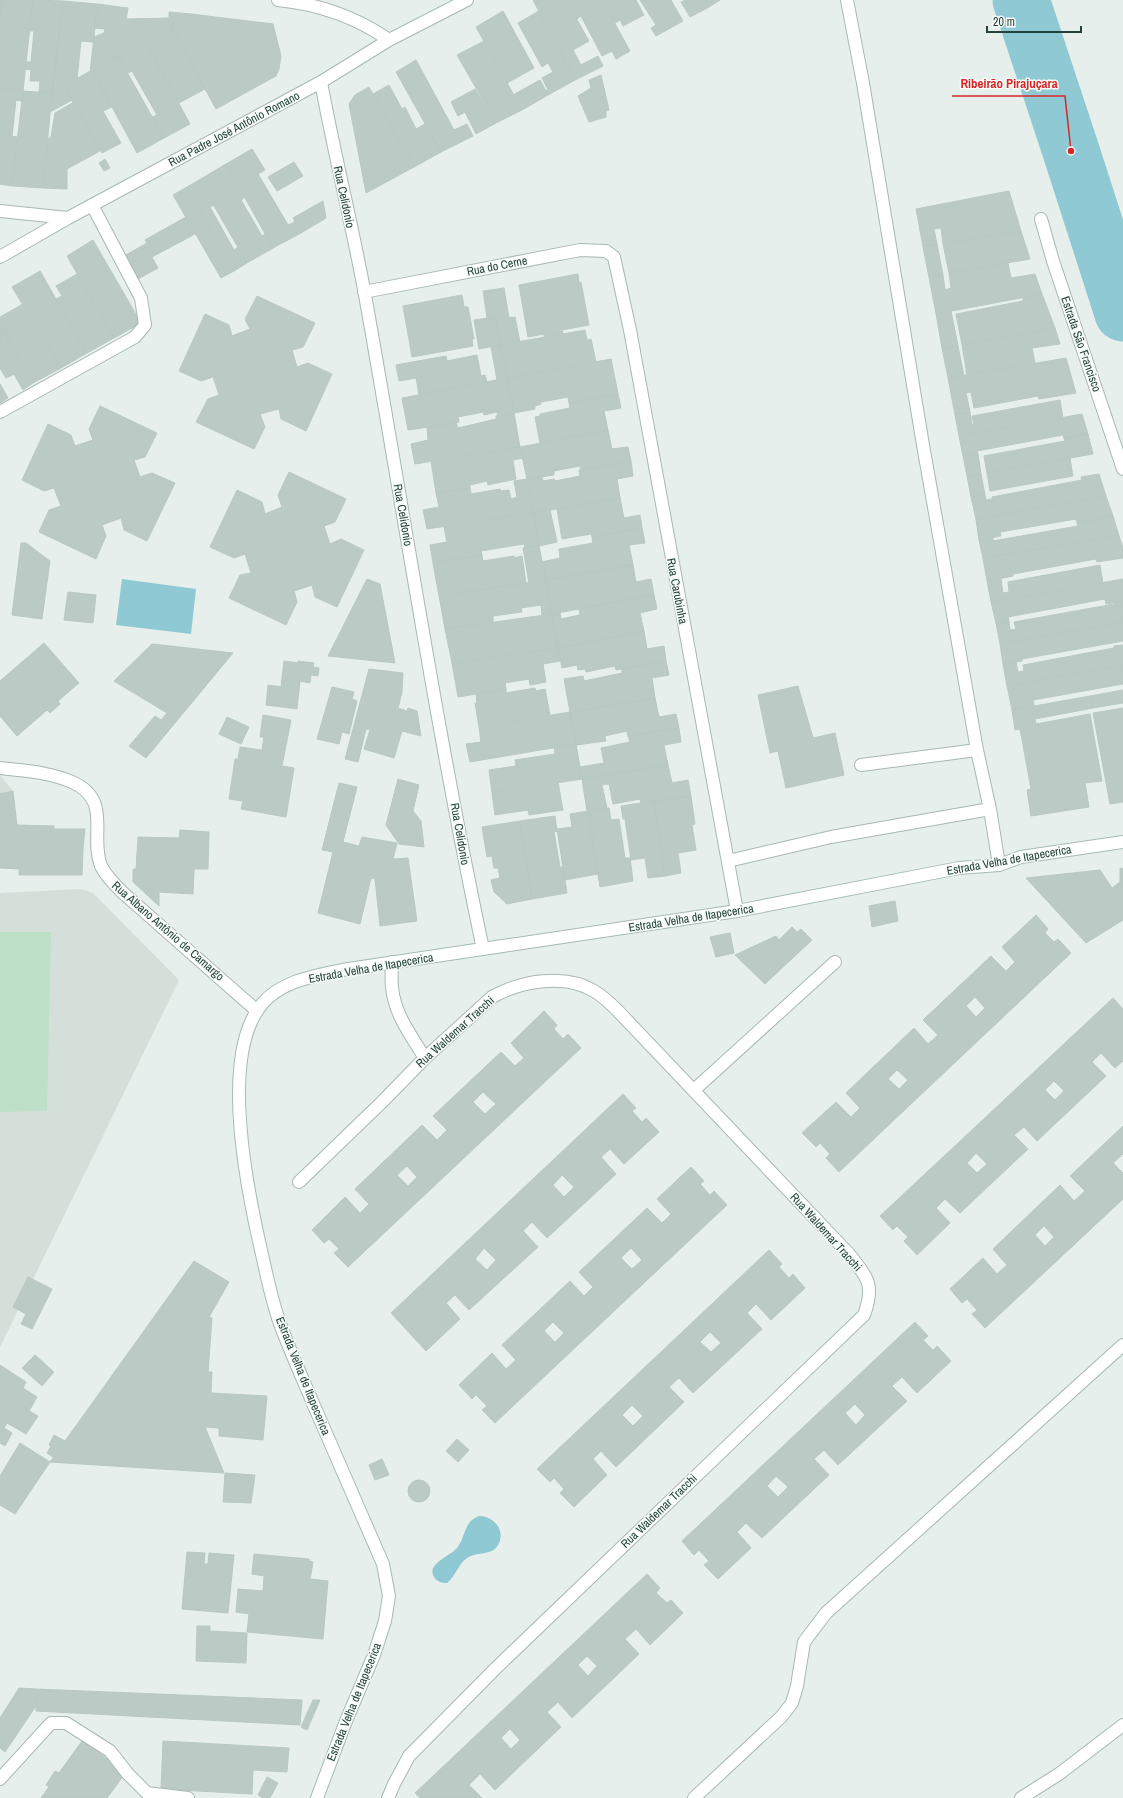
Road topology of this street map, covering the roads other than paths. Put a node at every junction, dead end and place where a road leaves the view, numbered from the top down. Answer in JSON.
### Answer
{"nodes":[{"id":1,"x":278,"y":0,"type":"edge"},
{"id":2,"x":467,"y":0,"type":"edge"},
{"id":3,"x":847,"y":0,"type":"edge"},
{"id":4,"x":389,"y":40,"type":"junction"},
{"id":5,"x":321,"y":82,"type":"junction"},
{"id":6,"x":92,"y":205,"type":"junction"},
{"id":7,"x":0,"y":211,"type":"edge"},
{"id":8,"x":68,"y":218,"type":"junction"},
{"id":9,"x":1041,"y":219,"type":"dead end"},
{"id":10,"x":0,"y":257,"type":"edge"},
{"id":11,"x":618,"y":270,"type":"joint"},
{"id":12,"x":364,"y":292,"type":"junction"},
{"id":13,"x":0,"y":412,"type":"edge"},
{"id":14,"x":1123,"y":469,"type":"edge"},
{"id":15,"x":977,"y":750,"type":"junction"},
{"id":16,"x":861,"y":764,"type":"dead end"},
{"id":17,"x":0,"y":768,"type":"edge"},
{"id":18,"x":990,"y":809,"type":"junction"},
{"id":19,"x":1123,"y":842,"type":"edge"},
{"id":20,"x":728,"y":861,"type":"junction"},
{"id":21,"x":999,"y":865,"type":"junction"},
{"id":22,"x":737,"y":911,"type":"junction"},
{"id":23,"x":483,"y":949,"type":"junction"},
{"id":24,"x":392,"y":962,"type":"junction"},
{"id":25,"x":835,"y":962,"type":"dead end"},
{"id":26,"x":257,"y":1011,"type":"junction"},
{"id":27,"x":424,"y":1058,"type":"junction"},
{"id":28,"x":694,"y":1090,"type":"junction"},
{"id":29,"x":299,"y":1182,"type":"dead end"},
{"id":30,"x":1123,"y":1345,"type":"edge"},
{"id":31,"x":1123,"y":1726,"type":"edge"},
{"id":32,"x":0,"y":1779,"type":"edge"},
{"id":33,"x":188,"y":1798,"type":"edge"},
{"id":34,"x":317,"y":1798,"type":"edge"},
{"id":35,"x":388,"y":1798,"type":"edge"},
{"id":36,"x":694,"y":1798,"type":"edge"},
{"id":37,"x":1021,"y":1798,"type":"edge"}],
"edges":[{"from":1,"to":4,"type":"street"},
{"from":2,"to":4,"type":"street","name":"Rua Padre José Antônio Romano"},
{"from":3,"to":15,"type":"street"},
{"from":4,"to":5,"type":"street","name":"Rua Padre José Antônio Romano"},
{"from":5,"to":6,"type":"street","name":"Rua Padre José Antônio Romano"},
{"from":5,"to":12,"type":"street","name":"Rua Celidonio"},
{"from":6,"to":8,"type":"street","name":"Rua Padre José Antônio Romano"},
{"from":6,"to":13,"type":"street"},
{"from":7,"to":8,"type":"street"},
{"from":8,"to":10,"type":"street","name":"Rua Padre José Antônio Romano"},
{"from":9,"to":14,"type":"street","name":"Estrada São Francisco"},
{"from":11,"to":12,"type":"street","name":"Rua do Cerne"},
{"from":11,"to":20,"type":"street","name":"Rua Carubinha"},
{"from":12,"to":23,"type":"street","name":"Rua Celidonio"},
{"from":15,"to":16,"type":"street"},
{"from":15,"to":18,"type":"street"},
{"from":17,"to":26,"type":"street","name":"Rua Albano Antônio de Camargo"},
{"from":18,"to":20,"type":"street"},
{"from":18,"to":21,"type":"street"},
{"from":19,"to":21,"type":"street","name":"Estrada Velha de Itapecerica"},
{"from":20,"to":22,"type":"street","name":"Rua Carubinha"},
{"from":21,"to":22,"type":"street","name":"Estrada Velha de Itapecerica"},
{"from":22,"to":23,"type":"street","name":"Estrada Velha de Itapecerica"},
{"from":23,"to":24,"type":"street","name":"Estrada Velha de Itapecerica"},
{"from":24,"to":26,"type":"street","name":"Estrada Velha de Itapecerica"},
{"from":24,"to":27,"type":"street"},
{"from":25,"to":28,"type":"street"},
{"from":26,"to":34,"type":"street","name":"Estrada Velha de Itapecerica"},
{"from":27,"to":28,"type":"street","name":"Rua Waldemar Tracchi"},
{"from":27,"to":29,"type":"street","name":"Rua Waldemar Tracchi"},
{"from":28,"to":35,"type":"street","name":"Rua Waldemar Tracchi"},
{"from":30,"to":36,"type":"street"},
{"from":31,"to":37,"type":"street"},
{"from":32,"to":33,"type":"street"}]}
